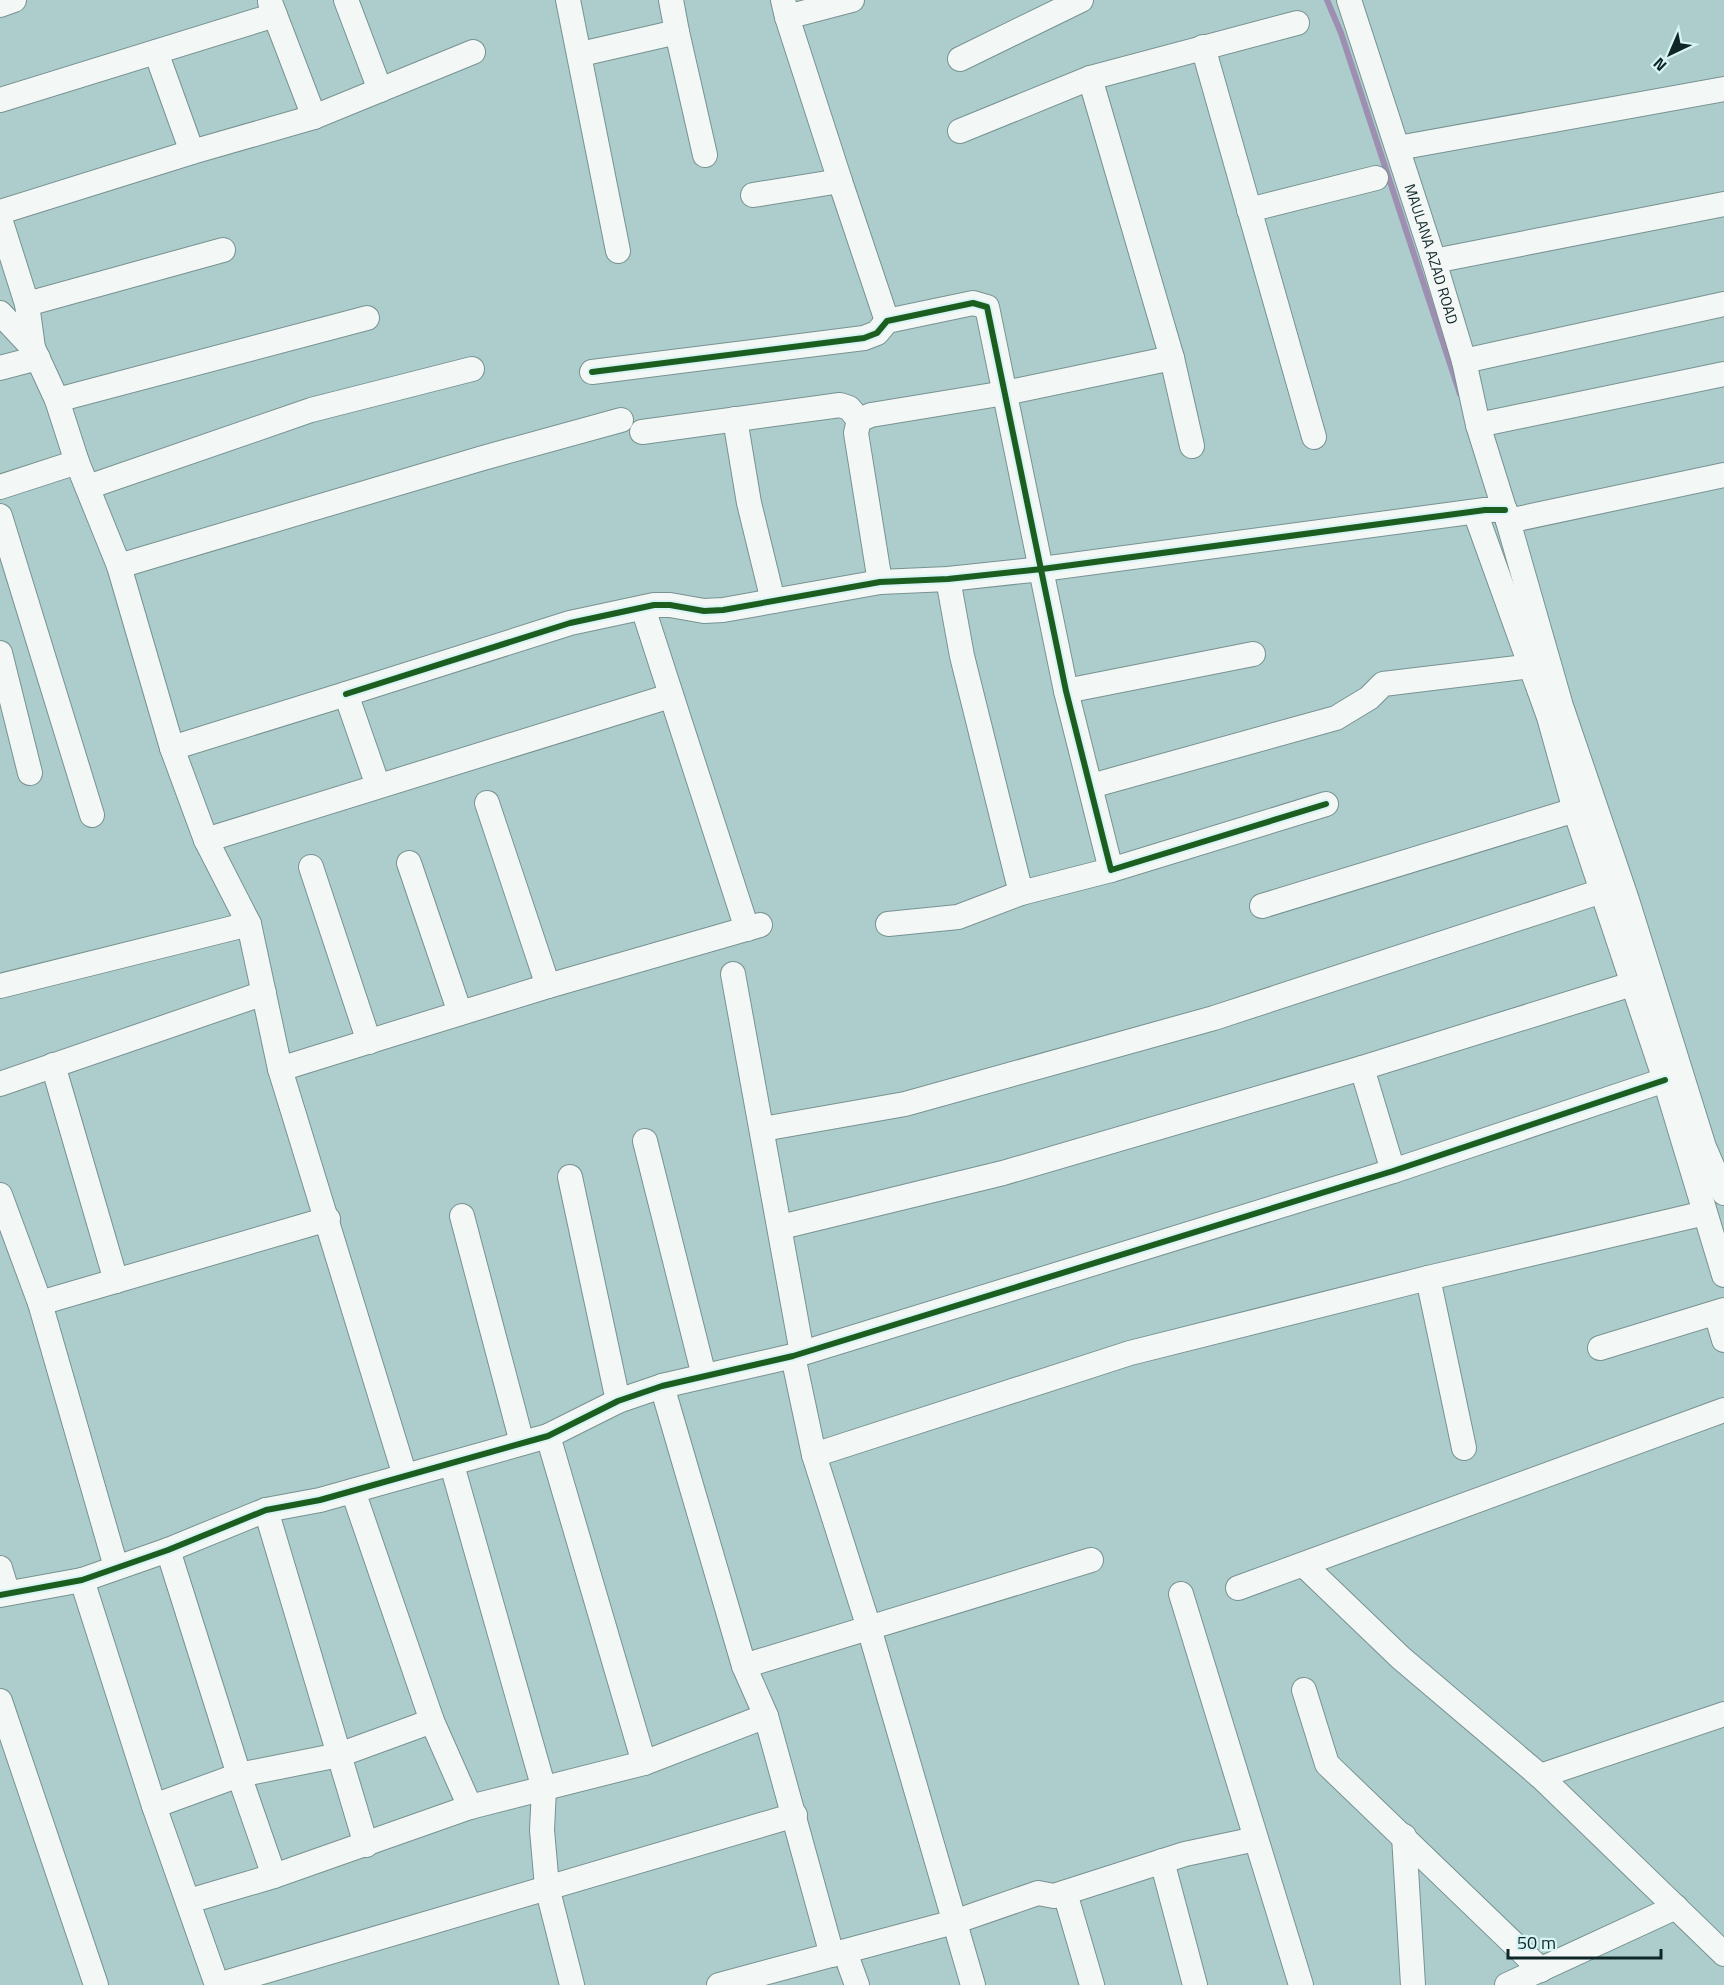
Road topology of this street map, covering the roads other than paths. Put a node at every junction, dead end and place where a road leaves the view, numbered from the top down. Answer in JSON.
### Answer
{"nodes":[{"id":1,"x":14,"y":0,"type":"edge"},
{"id":2,"x":346,"y":0,"type":"edge"},
{"id":3,"x":568,"y":0,"type":"edge"},
{"id":4,"x":671,"y":0,"type":"edge"},
{"id":5,"x":852,"y":0,"type":"edge"},
{"id":6,"x":1080,"y":0,"type":"edge"},
{"id":7,"x":1349,"y":0,"type":"edge"},
{"id":8,"x":0,"y":5,"type":"edge"},
{"id":9,"x":272,"y":8,"type":"edge"},
{"id":10,"x":785,"y":9,"type":"edge"},
{"id":11,"x":1297,"y":24,"type":"dead end"},
{"id":12,"x":678,"y":32,"type":"junction"},
{"id":13,"x":1203,"y":46,"type":"junction"},
{"id":14,"x":156,"y":52,"type":"junction"},
{"id":15,"x":473,"y":52,"type":"dead end"},
{"id":16,"x":581,"y":54,"type":"junction"},
{"id":17,"x":960,"y":59,"type":"dead end"},
{"id":18,"x":1090,"y":78,"type":"junction"},
{"id":19,"x":1724,"y":89,"type":"edge"},
{"id":20,"x":380,"y":90,"type":"junction"},
{"id":21,"x":0,"y":100,"type":"edge"},
{"id":22,"x":314,"y":117,"type":"junction"},
{"id":23,"x":960,"y":131,"type":"dead end"},
{"id":24,"x":1398,"y":148,"type":"junction"},
{"id":25,"x":192,"y":152,"type":"junction"},
{"id":26,"x":705,"y":155,"type":"dead end"},
{"id":27,"x":1376,"y":178,"type":"dead end"},
{"id":28,"x":840,"y":181,"type":"junction"},
{"id":29,"x":753,"y":195,"type":"dead end"},
{"id":30,"x":1724,"y":204,"type":"edge"},
{"id":31,"x":1250,"y":210,"type":"junction"},
{"id":32,"x":0,"y":212,"type":"edge"},
{"id":33,"x":0,"y":219,"type":"edge"},
{"id":34,"x":223,"y":250,"type":"dead end"},
{"id":35,"x":618,"y":251,"type":"dead end"},
{"id":36,"x":1434,"y":261,"type":"junction"},
{"id":37,"x":27,"y":304,"type":"junction"},
{"id":38,"x":1724,"y":304,"type":"edge"},
{"id":39,"x":0,"y":313,"type":"edge"},
{"id":40,"x":367,"y":318,"type":"dead end"},
{"id":41,"x":887,"y":321,"type":"junction"},
{"id":42,"x":36,"y":353,"type":"junction"},
{"id":43,"x":1172,"y":358,"type":"junction"},
{"id":44,"x":1464,"y":361,"type":"junction"},
{"id":45,"x":0,"y":368,"type":"edge"},
{"id":46,"x":472,"y":369,"type":"dead end"},
{"id":47,"x":592,"y":372,"type":"dead end"},
{"id":48,"x":1724,"y":374,"type":"edge"},
{"id":49,"x":1005,"y":393,"type":"junction"},
{"id":50,"x":57,"y":400,"type":"junction"},
{"id":51,"x":735,"y":419,"type":"junction"},
{"id":52,"x":621,"y":420,"type":"dead end"},
{"id":53,"x":859,"y":420,"type":"junction"},
{"id":54,"x":1478,"y":425,"type":"junction"},
{"id":55,"x":642,"y":432,"type":"dead end"},
{"id":56,"x":1314,"y":437,"type":"dead end"},
{"id":57,"x":1192,"y":446,"type":"dead end"},
{"id":58,"x":77,"y":462,"type":"junction"},
{"id":59,"x":1724,"y":475,"type":"edge"},
{"id":60,"x":0,"y":487,"type":"edge"},
{"id":61,"x":88,"y":487,"type":"junction"},
{"id":62,"x":1494,"y":512,"type":"junction"},
{"id":63,"x":0,"y":516,"type":"edge"},
{"id":64,"x":119,"y":566,"type":"junction"},
{"id":65,"x":1042,"y":569,"type":"junction"},
{"id":66,"x":948,"y":579,"type":"junction"},
{"id":67,"x":880,"y":582,"type":"junction"},
{"id":68,"x":773,"y":601,"type":"junction"},
{"id":69,"x":643,"y":608,"type":"junction"},
{"id":70,"x":0,"y":653,"type":"edge"},
{"id":71,"x":1253,"y":654,"type":"dead end"},
{"id":72,"x":1532,"y":666,"type":"junction"},
{"id":73,"x":1066,"y":691,"type":"junction"},
{"id":74,"x":346,"y":694,"type":"junction"},
{"id":75,"x":670,"y":696,"type":"junction"},
{"id":76,"x":172,"y":748,"type":"junction"},
{"id":77,"x":30,"y":772,"type":"dead end"},
{"id":78,"x":378,"y":786,"type":"junction"},
{"id":79,"x":1091,"y":786,"type":"junction"},
{"id":80,"x":487,"y":803,"type":"dead end"},
{"id":81,"x":1326,"y":804,"type":"dead end"},
{"id":82,"x":1575,"y":810,"type":"junction"},
{"id":83,"x":92,"y":815,"type":"dead end"},
{"id":84,"x":206,"y":840,"type":"junction"},
{"id":85,"x":409,"y":863,"type":"dead end"},
{"id":86,"x":311,"y":867,"type":"dead end"},
{"id":87,"x":1111,"y":870,"type":"junction"},
{"id":88,"x":1602,"y":891,"type":"junction"},
{"id":89,"x":1021,"y":893,"type":"junction"},
{"id":90,"x":1262,"y":906,"type":"dead end"},
{"id":91,"x":249,"y":924,"type":"junction"},
{"id":92,"x":888,"y":924,"type":"dead end"},
{"id":93,"x":733,"y":974,"type":"dead end"},
{"id":94,"x":1632,"y":984,"type":"junction"},
{"id":95,"x":0,"y":986,"type":"edge"},
{"id":96,"x":548,"y":986,"type":"junction"},
{"id":97,"x":264,"y":993,"type":"junction"},
{"id":98,"x":460,"y":1014,"type":"junction"},
{"id":99,"x":369,"y":1042,"type":"junction"},
{"id":100,"x":53,"y":1065,"type":"junction"},
{"id":101,"x":1362,"y":1068,"type":"junction"},
{"id":102,"x":280,"y":1069,"type":"junction"},
{"id":103,"x":1665,"y":1080,"type":"junction"},
{"id":104,"x":0,"y":1084,"type":"edge"},
{"id":105,"x":763,"y":1129,"type":"junction"},
{"id":106,"x":645,"y":1141,"type":"dead end"},
{"id":107,"x":1714,"y":1144,"type":"edge"},
{"id":108,"x":1393,"y":1171,"type":"junction"},
{"id":109,"x":570,"y":1177,"type":"dead end"},
{"id":110,"x":1724,"y":1193,"type":"edge"},
{"id":111,"x":0,"y":1195,"type":"edge"},
{"id":112,"x":1705,"y":1213,"type":"junction"},
{"id":113,"x":462,"y":1216,"type":"dead end"},
{"id":114,"x":328,"y":1219,"type":"junction"},
{"id":115,"x":781,"y":1227,"type":"junction"},
{"id":116,"x":1724,"y":1275,"type":"edge"},
{"id":117,"x":1428,"y":1278,"type":"junction"},
{"id":118,"x":116,"y":1281,"type":"junction"},
{"id":119,"x":40,"y":1303,"type":"junction"},
{"id":120,"x":1720,"y":1312,"type":"edge"},
{"id":121,"x":1724,"y":1340,"type":"edge"},
{"id":122,"x":1600,"y":1348,"type":"dead end"},
{"id":123,"x":797,"y":1354,"type":"junction"},
{"id":124,"x":704,"y":1376,"type":"junction"},
{"id":125,"x":662,"y":1386,"type":"junction"},
{"id":126,"x":618,"y":1401,"type":"junction"},
{"id":127,"x":1724,"y":1410,"type":"edge"},
{"id":128,"x":548,"y":1436,"type":"junction"},
{"id":129,"x":522,"y":1443,"type":"junction"},
{"id":130,"x":1464,"y":1448,"type":"dead end"},
{"id":131,"x":814,"y":1455,"type":"junction"},
{"id":132,"x":452,"y":1465,"type":"junction"},
{"id":133,"x":405,"y":1476,"type":"junction"},
{"id":134,"x":353,"y":1491,"type":"junction"},
{"id":135,"x":266,"y":1510,"type":"junction"},
{"id":136,"x":168,"y":1550,"type":"junction"},
{"id":137,"x":1091,"y":1560,"type":"dead end"},
{"id":138,"x":1304,"y":1565,"type":"junction"},
{"id":139,"x":116,"y":1567,"type":"junction"},
{"id":140,"x":0,"y":1569,"type":"edge"},
{"id":141,"x":82,"y":1580,"type":"junction"},
{"id":142,"x":1238,"y":1588,"type":"dead end"},
{"id":143,"x":3,"y":1593,"type":"edge"},
{"id":144,"x":1181,"y":1594,"type":"dead end"},
{"id":145,"x":869,"y":1628,"type":"junction"},
{"id":146,"x":744,"y":1666,"type":"junction"},
{"id":147,"x":1304,"y":1690,"type":"dead end"},
{"id":148,"x":0,"y":1701,"type":"edge"},
{"id":149,"x":1724,"y":1714,"type":"edge"},
{"id":150,"x":766,"y":1716,"type":"junction"},
{"id":151,"x":432,"y":1721,"type":"junction"},
{"id":152,"x":339,"y":1755,"type":"junction"},
{"id":153,"x":644,"y":1763,"type":"junction"},
{"id":154,"x":239,"y":1775,"type":"junction"},
{"id":155,"x":1540,"y":1776,"type":"junction"},
{"id":156,"x":544,"y":1789,"type":"junction"},
{"id":157,"x":154,"y":1806,"type":"junction"},
{"id":158,"x":470,"y":1807,"type":"junction"},
{"id":159,"x":795,"y":1815,"type":"junction"},
{"id":160,"x":1404,"y":1836,"type":"junction"},
{"id":161,"x":1256,"y":1839,"type":"junction"},
{"id":162,"x":366,"y":1845,"type":"junction"},
{"id":163,"x":1162,"y":1862,"type":"junction"},
{"id":164,"x":274,"y":1876,"type":"junction"},
{"id":165,"x":547,"y":1887,"type":"junction"},
{"id":166,"x":1065,"y":1893,"type":"junction"},
{"id":167,"x":189,"y":1900,"type":"junction"},
{"id":168,"x":1676,"y":1907,"type":"junction"},
{"id":169,"x":954,"y":1922,"type":"junction"},
{"id":170,"x":838,"y":1954,"type":"junction"},
{"id":171,"x":1724,"y":1954,"type":"edge"},
{"id":172,"x":1541,"y":1970,"type":"junction"},
{"id":173,"x":96,"y":1985,"type":"edge"},
{"id":174,"x":218,"y":1985,"type":"edge"},
{"id":175,"x":572,"y":1985,"type":"edge"},
{"id":176,"x":719,"y":1985,"type":"edge"},
{"id":177,"x":858,"y":1985,"type":"edge"},
{"id":178,"x":973,"y":1985,"type":"edge"},
{"id":179,"x":1092,"y":1985,"type":"edge"},
{"id":180,"x":1195,"y":1985,"type":"edge"},
{"id":181,"x":1301,"y":1985,"type":"edge"},
{"id":182,"x":1413,"y":1985,"type":"edge"},
{"id":183,"x":1507,"y":1985,"type":"edge"}],
"edges":[{"from":1,"to":8,"type":"street"},
{"from":2,"to":20,"type":"street"},
{"from":3,"to":16,"type":"street"},
{"from":4,"to":12,"type":"street"},
{"from":5,"to":10,"type":"street"},
{"from":6,"to":17,"type":"street"},
{"from":7,"to":24,"type":"street","name":"MAULANA AZAD ROAD"},
{"from":9,"to":14,"type":"street"},
{"from":9,"to":22,"type":"street"},
{"from":10,"to":28,"type":"street"},
{"from":11,"to":13,"type":"street"},
{"from":12,"to":16,"type":"street"},
{"from":12,"to":26,"type":"street"},
{"from":13,"to":18,"type":"street"},
{"from":13,"to":31,"type":"street"},
{"from":14,"to":21,"type":"street"},
{"from":14,"to":25,"type":"street"},
{"from":15,"to":20,"type":"street"},
{"from":16,"to":35,"type":"street"},
{"from":18,"to":23,"type":"street"},
{"from":18,"to":43,"type":"street"},
{"from":19,"to":24,"type":"street"},
{"from":20,"to":22,"type":"street"},
{"from":22,"to":25,"type":"street"},
{"from":24,"to":36,"type":"street","name":"MAULANA AZAD ROAD"},
{"from":25,"to":32,"type":"street"},
{"from":27,"to":31,"type":"street"},
{"from":28,"to":29,"type":"street"},
{"from":28,"to":41,"type":"street"},
{"from":30,"to":36,"type":"street"},
{"from":31,"to":56,"type":"street"},
{"from":33,"to":37,"type":"street"},
{"from":34,"to":37,"type":"street"},
{"from":36,"to":44,"type":"street","name":"MAULANA AZAD ROAD"},
{"from":37,"to":42,"type":"street"},
{"from":38,"to":44,"type":"street"},
{"from":39,"to":42,"type":"street"},
{"from":40,"to":50,"type":"street"},
{"from":41,"to":47,"type":"street"},
{"from":41,"to":49,"type":"street"},
{"from":42,"to":45,"type":"street"},
{"from":42,"to":50,"type":"street"},
{"from":43,"to":49,"type":"street"},
{"from":43,"to":57,"type":"street"},
{"from":44,"to":54,"type":"street","name":"MAULANA AZAD ROAD"},
{"from":46,"to":61,"type":"street"},
{"from":48,"to":54,"type":"street"},
{"from":49,"to":53,"type":"street"},
{"from":49,"to":65,"type":"street"},
{"from":50,"to":58,"type":"street"},
{"from":51,"to":53,"type":"street"},
{"from":51,"to":55,"type":"street"},
{"from":51,"to":68,"type":"street"},
{"from":52,"to":64,"type":"street"},
{"from":53,"to":67,"type":"street"},
{"from":54,"to":62,"type":"street","name":"MAULANA AZAD ROAD"},
{"from":58,"to":60,"type":"street"},
{"from":58,"to":61,"type":"street"},
{"from":59,"to":62,"type":"street"},
{"from":61,"to":64,"type":"street"},
{"from":62,"to":65,"type":"street"},
{"from":62,"to":72,"type":"street"},
{"from":62,"to":107,"type":"street"},
{"from":63,"to":83,"type":"street"},
{"from":64,"to":76,"type":"street"},
{"from":65,"to":66,"type":"street"},
{"from":65,"to":73,"type":"street"},
{"from":66,"to":67,"type":"street"},
{"from":66,"to":89,"type":"street"},
{"from":67,"to":68,"type":"street"},
{"from":68,"to":69,"type":"street"},
{"from":69,"to":74,"type":"street"},
{"from":69,"to":75,"type":"street"},
{"from":70,"to":77,"type":"street"},
{"from":71,"to":73,"type":"street"},
{"from":72,"to":79,"type":"street"},
{"from":72,"to":82,"type":"street"},
{"from":73,"to":79,"type":"street"},
{"from":74,"to":76,"type":"street"},
{"from":74,"to":78,"type":"street"},
{"from":75,"to":78,"type":"street"},
{"from":75,"to":96,"type":"street"},
{"from":76,"to":84,"type":"street"},
{"from":78,"to":84,"type":"street"},
{"from":79,"to":87,"type":"street"},
{"from":80,"to":96,"type":"street"},
{"from":81,"to":87,"type":"street"},
{"from":82,"to":88,"type":"street"},
{"from":82,"to":90,"type":"street"},
{"from":84,"to":91,"type":"street"},
{"from":85,"to":98,"type":"street"},
{"from":86,"to":99,"type":"street"},
{"from":87,"to":89,"type":"street"},
{"from":88,"to":94,"type":"street"},
{"from":88,"to":105,"type":"street"},
{"from":89,"to":92,"type":"street"},
{"from":91,"to":95,"type":"street"},
{"from":91,"to":97,"type":"street"},
{"from":93,"to":105,"type":"street"},
{"from":94,"to":101,"type":"street"},
{"from":94,"to":103,"type":"street"},
{"from":96,"to":98,"type":"street"},
{"from":97,"to":100,"type":"street"},
{"from":97,"to":102,"type":"street"},
{"from":98,"to":99,"type":"street"},
{"from":99,"to":102,"type":"street"},
{"from":100,"to":104,"type":"street"},
{"from":100,"to":118,"type":"street"},
{"from":101,"to":108,"type":"street"},
{"from":101,"to":115,"type":"street"},
{"from":102,"to":114,"type":"street"},
{"from":103,"to":108,"type":"street"},
{"from":103,"to":112,"type":"street"},
{"from":105,"to":115,"type":"street"},
{"from":106,"to":124,"type":"street"},
{"from":107,"to":110,"type":"street"},
{"from":108,"to":123,"type":"street"},
{"from":109,"to":126,"type":"street"},
{"from":111,"to":119,"type":"street"},
{"from":112,"to":116,"type":"street"},
{"from":112,"to":117,"type":"street"},
{"from":113,"to":129,"type":"street"},
{"from":114,"to":118,"type":"street"},
{"from":114,"to":133,"type":"street"},
{"from":115,"to":123,"type":"street"},
{"from":117,"to":130,"type":"street"},
{"from":117,"to":131,"type":"street"},
{"from":118,"to":119,"type":"street"},
{"from":119,"to":139,"type":"street"},
{"from":120,"to":121,"type":"street"},
{"from":120,"to":122,"type":"street"},
{"from":123,"to":124,"type":"street"},
{"from":123,"to":131,"type":"street"},
{"from":124,"to":125,"type":"street"},
{"from":125,"to":126,"type":"street"},
{"from":125,"to":146,"type":"street"},
{"from":126,"to":128,"type":"street"},
{"from":127,"to":138,"type":"street"},
{"from":128,"to":129,"type":"street"},
{"from":128,"to":153,"type":"street"},
{"from":129,"to":132,"type":"street"},
{"from":131,"to":145,"type":"street"},
{"from":132,"to":133,"type":"street"},
{"from":132,"to":156,"type":"street"},
{"from":133,"to":134,"type":"street"},
{"from":134,"to":135,"type":"street"},
{"from":134,"to":151,"type":"street"},
{"from":135,"to":136,"type":"street"},
{"from":135,"to":152,"type":"street"},
{"from":136,"to":139,"type":"street"},
{"from":136,"to":154,"type":"street"},
{"from":137,"to":145,"type":"street"},
{"from":138,"to":142,"type":"street"},
{"from":138,"to":155,"type":"street"},
{"from":139,"to":141,"type":"street"},
{"from":140,"to":143,"type":"street"},
{"from":141,"to":143,"type":"street"},
{"from":141,"to":157,"type":"street"},
{"from":144,"to":161,"type":"street"},
{"from":145,"to":146,"type":"street"},
{"from":145,"to":169,"type":"street"},
{"from":146,"to":150,"type":"street"},
{"from":147,"to":160,"type":"street"},
{"from":148,"to":173,"type":"street"},
{"from":149,"to":155,"type":"street"},
{"from":150,"to":153,"type":"street"},
{"from":150,"to":159,"type":"street"},
{"from":151,"to":152,"type":"street"},
{"from":151,"to":158,"type":"street"},
{"from":152,"to":154,"type":"street"},
{"from":152,"to":162,"type":"street"},
{"from":153,"to":156,"type":"street"},
{"from":154,"to":157,"type":"street"},
{"from":154,"to":164,"type":"street"},
{"from":155,"to":168,"type":"street"},
{"from":156,"to":158,"type":"street"},
{"from":156,"to":165,"type":"street"},
{"from":157,"to":167,"type":"street"},
{"from":158,"to":162,"type":"street"},
{"from":159,"to":165,"type":"street"},
{"from":159,"to":170,"type":"street"},
{"from":160,"to":172,"type":"street"},
{"from":160,"to":182,"type":"street"},
{"from":161,"to":163,"type":"street"},
{"from":161,"to":181,"type":"street"},
{"from":162,"to":164,"type":"street"},
{"from":163,"to":166,"type":"street"},
{"from":163,"to":180,"type":"street"},
{"from":164,"to":167,"type":"street"},
{"from":165,"to":174,"type":"street"},
{"from":165,"to":175,"type":"street"},
{"from":166,"to":169,"type":"street"},
{"from":166,"to":179,"type":"street"},
{"from":167,"to":174,"type":"street"},
{"from":168,"to":171,"type":"street"},
{"from":168,"to":172,"type":"street"},
{"from":169,"to":170,"type":"street"},
{"from":169,"to":178,"type":"street"},
{"from":170,"to":176,"type":"street"},
{"from":170,"to":177,"type":"street"},
{"from":172,"to":183,"type":"street"}]}
